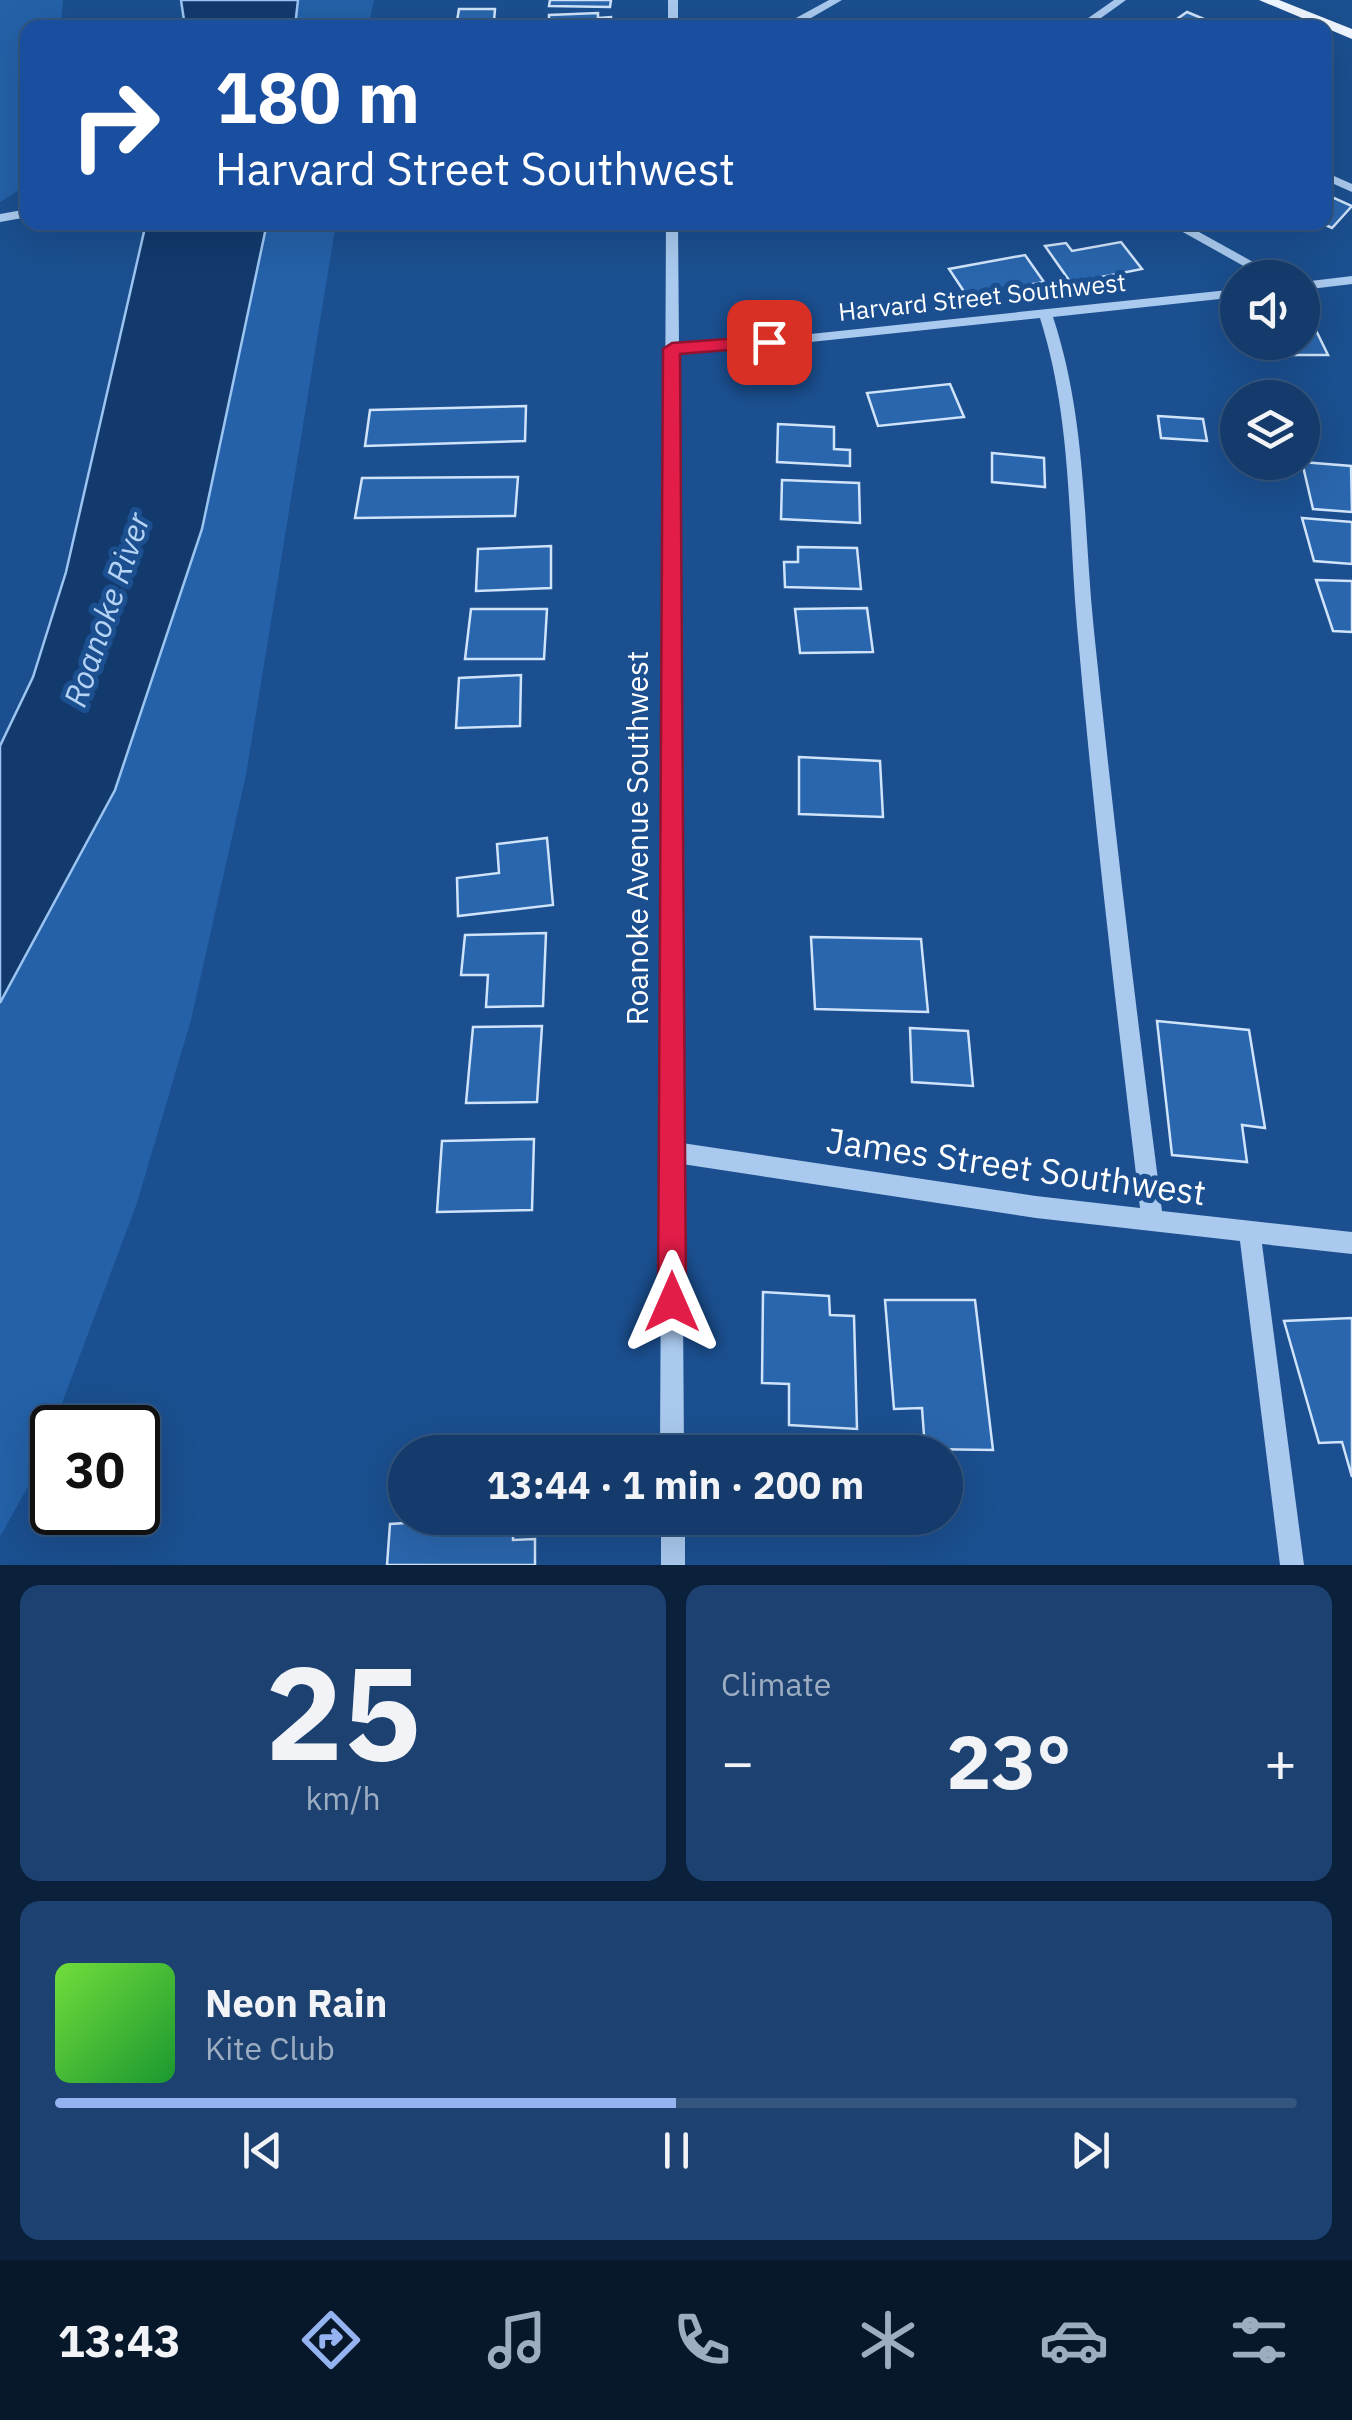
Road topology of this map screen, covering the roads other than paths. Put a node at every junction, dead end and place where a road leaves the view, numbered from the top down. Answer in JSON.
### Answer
{"nodes":[{"id":1,"x":837,"y":0,"type":"edge"},
{"id":2,"x":1121,"y":0,"type":"edge"},
{"id":3,"x":1268,"y":0,"type":"edge"},
{"id":4,"x":800,"y":20,"type":"edge"},
{"id":5,"x":1091,"y":20,"type":"edge"},
{"id":6,"x":1317,"y":20,"type":"edge"},
{"id":7,"x":672,"y":230,"type":"edge"},
{"id":8,"x":1186,"y":230,"type":"edge"},
{"id":9,"x":1242,"y":260,"type":"edge"},
{"id":10,"x":1352,"y":280,"type":"edge"},
{"id":11,"x":1320,"y":284,"type":"edge"},
{"id":12,"x":1220,"y":295,"type":"edge"},
{"id":13,"x":1045,"y":312,"type":"junction"},
{"id":14,"x":672,"y":349,"type":"junction"},
{"id":15,"x":672,"y":1152,"type":"junction"},
{"id":16,"x":1152,"y":1220,"type":"junction"},
{"id":17,"x":1250,"y":1231,"type":"junction"},
{"id":18,"x":1352,"y":1244,"type":"edge"},
{"id":19,"x":672,"y":1435,"type":"edge"},
{"id":20,"x":673,"y":1535,"type":"edge"},
{"id":21,"x":673,"y":1565,"type":"edge"},
{"id":22,"x":1292,"y":1565,"type":"edge"}],
"edges":[{"from":1,"to":4,"type":"street"},
{"from":2,"to":5,"type":"street"},
{"from":3,"to":6,"type":"main road"},
{"from":7,"to":14,"type":"street","name":"Roanoke Avenue Southwest"},
{"from":8,"to":9,"type":"street"},
{"from":10,"to":11,"type":"street"},
{"from":12,"to":13,"type":"street","name":"Harvard Street Southwest"},
{"from":13,"to":14,"type":"street","name":"Harvard Street Southwest"},
{"from":13,"to":16,"type":"street"},
{"from":14,"to":15,"type":"street","name":"Roanoke Avenue Southwest"},
{"from":15,"to":16,"type":"street","name":"James Street Southwest"},
{"from":15,"to":19,"type":"street","name":"Roanoke Avenue Southwest"},
{"from":16,"to":17,"type":"street","name":"James Street Southwest"},
{"from":17,"to":18,"type":"street","name":"James Street Southwest"},
{"from":17,"to":22,"type":"street"},
{"from":20,"to":21,"type":"street"}]}
